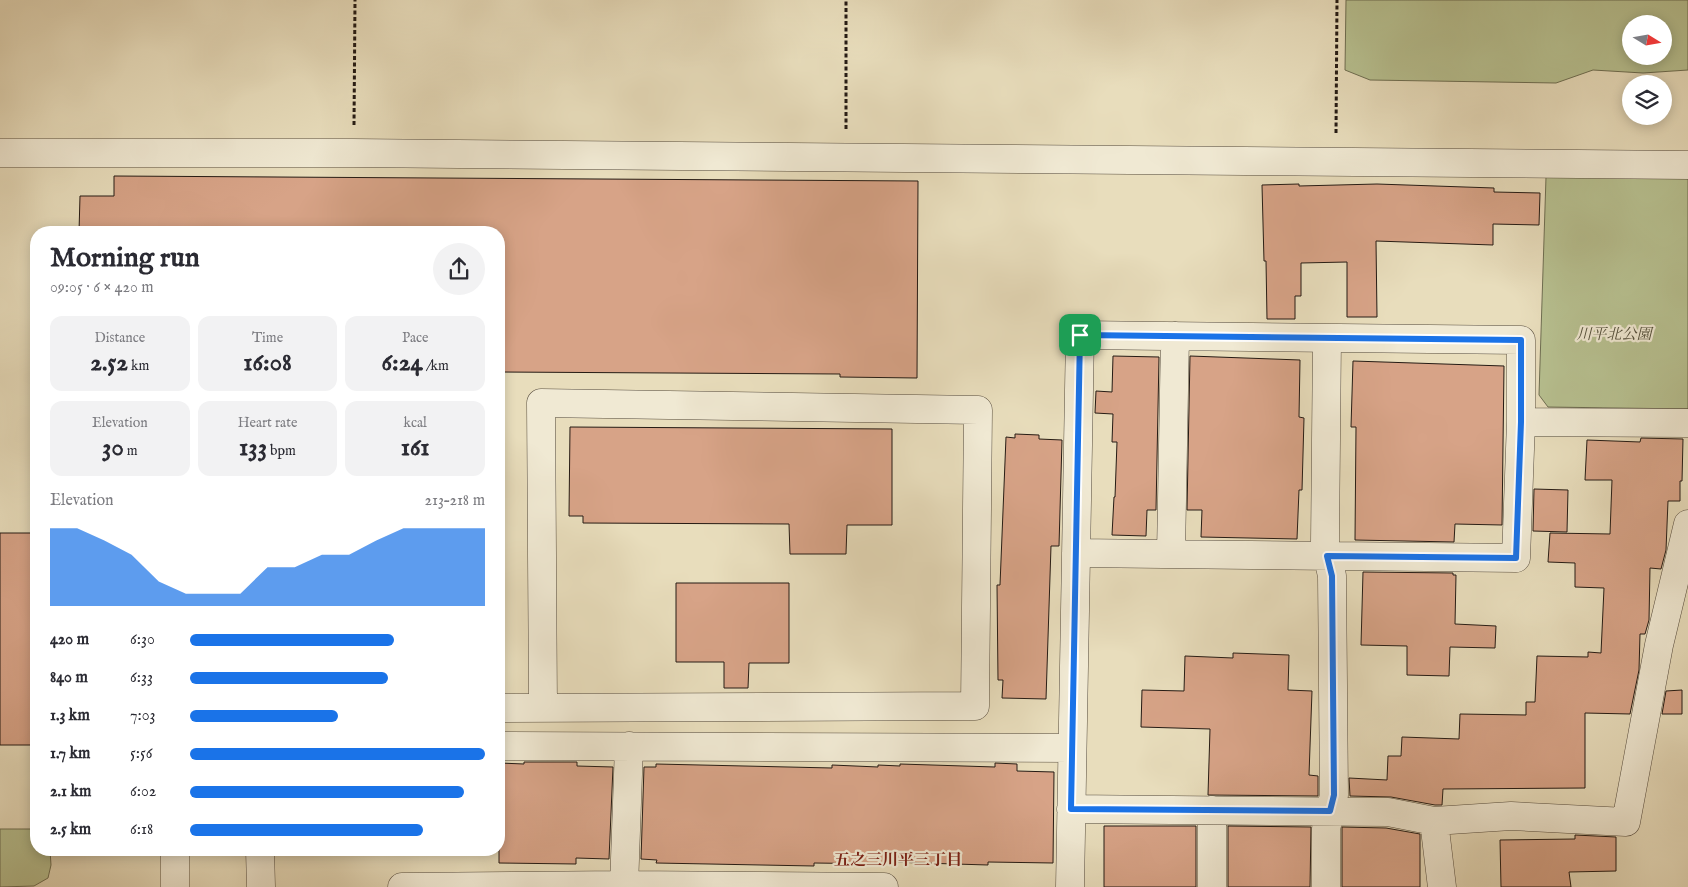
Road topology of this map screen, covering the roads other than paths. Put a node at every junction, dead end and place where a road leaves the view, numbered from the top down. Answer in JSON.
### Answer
{"nodes":[{"id":1,"x":0,"y":153,"type":"edge"},
{"id":2,"x":1688,"y":165,"type":"edge"},
{"id":3,"x":1176,"y":336,"type":"junction"},
{"id":4,"x":1327,"y":338,"type":"junction"},
{"id":5,"x":1521,"y":422,"type":"junction"},
{"id":6,"x":1688,"y":423,"type":"edge"},
{"id":7,"x":1688,"y":524,"type":"edge"},
{"id":8,"x":1076,"y":553,"type":"junction"},
{"id":9,"x":1171,"y":554,"type":"junction"},
{"id":10,"x":1327,"y":556,"type":"junction"},
{"id":11,"x":543,"y":707,"type":"junction"},
{"id":12,"x":505,"y":708,"type":"edge"},
{"id":13,"x":505,"y":746,"type":"edge"},
{"id":14,"x":629,"y":746,"type":"junction"},
{"id":15,"x":1072,"y":748,"type":"junction"},
{"id":16,"x":1071,"y":809,"type":"junction"},
{"id":17,"x":1212,"y":810,"type":"junction"},
{"id":18,"x":1330,"y":811,"type":"junction"},
{"id":19,"x":1434,"y":821,"type":"junction"},
{"id":20,"x":175,"y":856,"type":"edge"},
{"id":21,"x":260,"y":856,"type":"edge"},
{"id":22,"x":624,"y":886,"type":"edge"},
{"id":23,"x":780,"y":886,"type":"edge"},
{"id":24,"x":175,"y":887,"type":"edge"},
{"id":25,"x":261,"y":887,"type":"edge"},
{"id":26,"x":402,"y":887,"type":"edge"},
{"id":27,"x":884,"y":887,"type":"edge"},
{"id":28,"x":1070,"y":887,"type":"edge"},
{"id":29,"x":1212,"y":887,"type":"edge"},
{"id":30,"x":1326,"y":887,"type":"edge"},
{"id":31,"x":1442,"y":887,"type":"edge"}],
"edges":[{"from":1,"to":2,"type":"street"},
{"from":3,"to":4,"type":"street"},
{"from":3,"to":8,"type":"street"},
{"from":3,"to":9,"type":"street"},
{"from":4,"to":5,"type":"street"},
{"from":4,"to":10,"type":"street"},
{"from":5,"to":6,"type":"street"},
{"from":5,"to":10,"type":"street"},
{"from":7,"to":19,"type":"street"},
{"from":8,"to":9,"type":"street"},
{"from":8,"to":15,"type":"street"},
{"from":9,"to":10,"type":"street"},
{"from":10,"to":18,"type":"street"},
{"from":11,"to":11,"type":"street"},
{"from":11,"to":12,"type":"street"},
{"from":13,"to":14,"type":"street"},
{"from":14,"to":15,"type":"street"},
{"from":14,"to":22,"type":"street"},
{"from":15,"to":16,"type":"street"},
{"from":16,"to":17,"type":"street"},
{"from":16,"to":28,"type":"street"},
{"from":17,"to":18,"type":"street"},
{"from":17,"to":29,"type":"street"},
{"from":18,"to":19,"type":"street"},
{"from":18,"to":30,"type":"street"},
{"from":19,"to":31,"type":"street"},
{"from":20,"to":24,"type":"street"},
{"from":21,"to":25,"type":"street"},
{"from":22,"to":23,"type":"street"},
{"from":22,"to":26,"type":"street"},
{"from":23,"to":27,"type":"street"}]}
